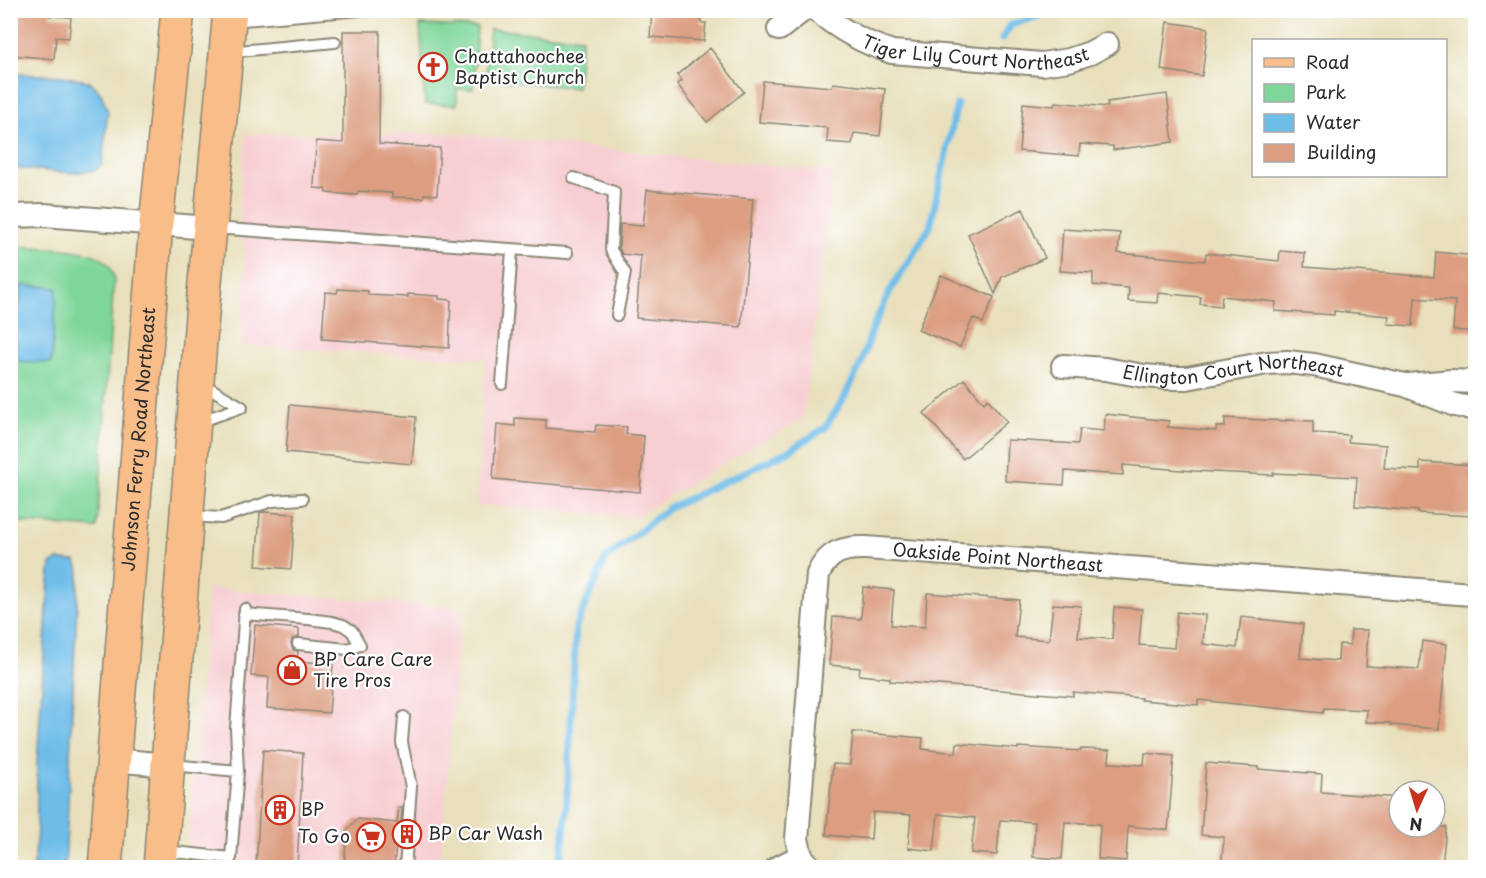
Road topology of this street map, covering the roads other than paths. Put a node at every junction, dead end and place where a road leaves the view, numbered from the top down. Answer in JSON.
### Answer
{"nodes":[{"id":1,"x":178,"y":10,"type":"edge"},
{"id":2,"x":360,"y":10,"type":"edge"},
{"id":3,"x":803,"y":10,"type":"edge"},
{"id":4,"x":816,"y":10,"type":"edge"},
{"id":5,"x":342,"y":12,"type":"edge"},
{"id":6,"x":228,"y":27,"type":"edge"},
{"id":7,"x":779,"y":29,"type":"dead end"},
{"id":8,"x":335,"y":42,"type":"dead end"},
{"id":9,"x":1107,"y":44,"type":"dead end"},
{"id":10,"x":574,"y":178,"type":"dead end"},
{"id":11,"x":10,"y":216,"type":"edge"},
{"id":12,"x":156,"y":224,"type":"junction"},
{"id":13,"x":209,"y":228,"type":"junction"},
{"id":14,"x":512,"y":250,"type":"junction"},
{"id":15,"x":567,"y":253,"type":"dead end"},
{"id":16,"x":617,"y":315,"type":"dead end"},
{"id":17,"x":1063,"y":366,"type":"dead end"},
{"id":18,"x":197,"y":380,"type":"junction"},
{"id":19,"x":1476,"y":382,"type":"edge"},
{"id":20,"x":502,"y":384,"type":"dead end"},
{"id":21,"x":1405,"y":385,"type":"junction"},
{"id":22,"x":1476,"y":409,"type":"edge"},
{"id":23,"x":195,"y":423,"type":"junction"},
{"id":24,"x":302,"y":499,"type":"dead end"},
{"id":25,"x":187,"y":516,"type":"junction"},
{"id":26,"x":1472,"y":594,"type":"dead end"},
{"id":27,"x":242,"y":640,"type":"junction"},
{"id":28,"x":254,"y":641,"type":"dead end"},
{"id":29,"x":298,"y":644,"type":"dead end"},
{"id":30,"x":404,"y":717,"type":"dead end"},
{"id":31,"x":113,"y":760,"type":"junction"},
{"id":32,"x":168,"y":765,"type":"junction"},
{"id":33,"x":238,"y":771,"type":"junction"},
{"id":34,"x":161,"y":859,"type":"edge"},
{"id":35,"x":806,"y":862,"type":"edge"},
{"id":36,"x":105,"y":867,"type":"edge"},
{"id":37,"x":405,"y":867,"type":"edge"},
{"id":38,"x":777,"y":867,"type":"edge"}],
"edges":[{"from":1,"to":12,"type":"main road","name":"Johnson Ferry Road Northeast"},
{"from":2,"to":5,"type":"lane"},
{"from":3,"to":7,"type":"street"},
{"from":4,"to":9,"type":"street","name":"Tiger Lily Court Northeast"},
{"from":5,"to":6,"type":"lane"},
{"from":6,"to":8,"type":"lane"},
{"from":6,"to":13,"type":"main road"},
{"from":10,"to":16,"type":"lane"},
{"from":11,"to":12,"type":"street"},
{"from":12,"to":13,"type":"street"},
{"from":12,"to":31,"type":"main road","name":"Johnson Ferry Road Northeast"},
{"from":13,"to":14,"type":"lane"},
{"from":13,"to":18,"type":"main road"},
{"from":14,"to":15,"type":"lane"},
{"from":14,"to":20,"type":"lane"},
{"from":17,"to":21,"type":"street","name":"Ellington Court Northeast"},
{"from":18,"to":23,"type":"main road"},
{"from":18,"to":23,"type":"lane"},
{"from":19,"to":21,"type":"street","name":"Ellington Court Northeast"},
{"from":21,"to":22,"type":"street","name":"Ellington Court Northeast"},
{"from":23,"to":25,"type":"main road"},
{"from":24,"to":25,"type":"lane"},
{"from":25,"to":32,"type":"main road"},
{"from":26,"to":35,"type":"street","name":"Oakside Point Northeast"},
{"from":27,"to":28,"type":"lane"},
{"from":27,"to":29,"type":"lane"},
{"from":27,"to":33,"type":"lane"},
{"from":30,"to":37,"type":"lane"},
{"from":31,"to":32,"type":"street"},
{"from":31,"to":36,"type":"main road","name":"Johnson Ferry Road Northeast"},
{"from":32,"to":33,"type":"lane"},
{"from":32,"to":34,"type":"main road"},
{"from":33,"to":34,"type":"lane"},
{"from":35,"to":38,"type":"street","name":"Oakside Point Northeast"}]}
